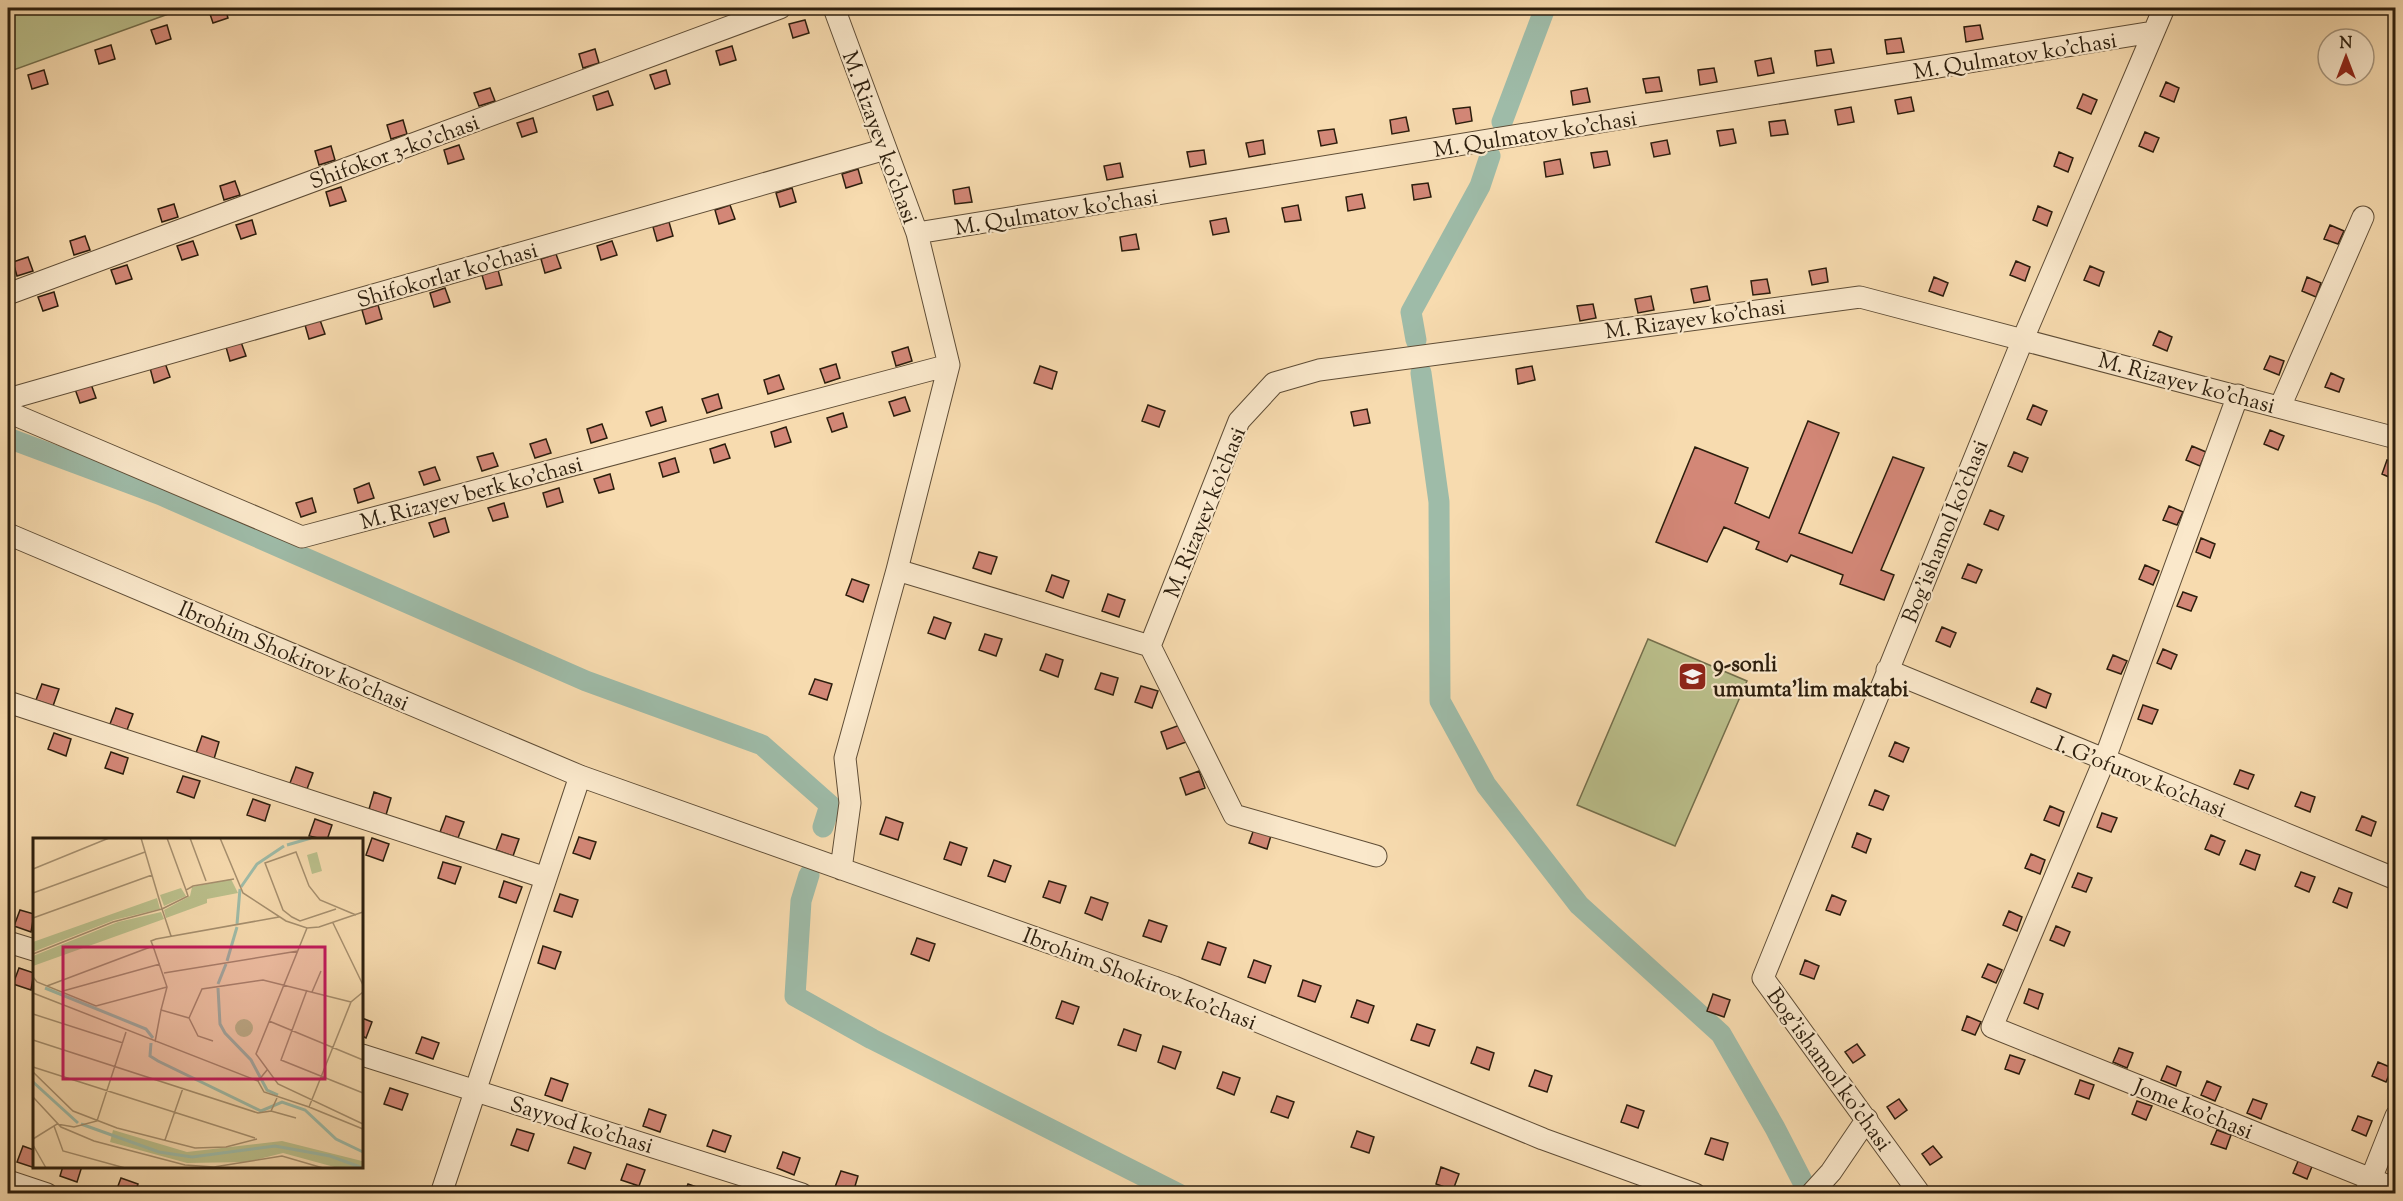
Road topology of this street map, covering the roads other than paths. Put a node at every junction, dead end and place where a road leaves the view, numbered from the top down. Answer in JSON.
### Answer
{"nodes":[{"id":1,"x":780,"y":8,"type":"edge"},
{"id":2,"x":834,"y":8,"type":"edge"},
{"id":3,"x":2164,"y":8,"type":"edge"},
{"id":4,"x":2153,"y":32,"type":"junction"},
{"id":5,"x":886,"y":149,"type":"junction"},
{"id":6,"x":2363,"y":218,"type":"dead end"},
{"id":7,"x":917,"y":233,"type":"junction"},
{"id":8,"x":8,"y":294,"type":"edge"},
{"id":9,"x":2023,"y":339,"type":"junction"},
{"id":10,"x":949,"y":365,"type":"junction"},
{"id":11,"x":2238,"y":395,"type":"junction"},
{"id":12,"x":8,"y":399,"type":"edge"},
{"id":13,"x":2280,"y":407,"type":"junction"},
{"id":14,"x":8,"y":412,"type":"edge"},
{"id":15,"x":2396,"y":438,"type":"edge"},
{"id":16,"x":8,"y":534,"type":"edge"},
{"id":17,"x":897,"y":570,"type":"junction"},
{"id":18,"x":1150,"y":646,"type":"junction"},
{"id":19,"x":1887,"y":670,"type":"junction"},
{"id":20,"x":8,"y":702,"type":"edge"},
{"id":21,"x":2104,"y":761,"type":"junction"},
{"id":22,"x":580,"y":776,"type":"junction"},
{"id":23,"x":1376,"y":856,"type":"dead end"},
{"id":24,"x":841,"y":869,"type":"junction"},
{"id":25,"x":546,"y":878,"type":"junction"},
{"id":26,"x":2396,"y":879,"type":"edge"},
{"id":27,"x":8,"y":942,"type":"edge"},
{"id":28,"x":33,"y":950,"type":"edge"},
{"id":29,"x":363,"y":1054,"type":"edge"},
{"id":30,"x":476,"y":1091,"type":"junction"},
{"id":31,"x":2396,"y":1116,"type":"edge"},
{"id":32,"x":1867,"y":1119,"type":"junction"},
{"id":33,"x":8,"y":1181,"type":"edge"},
{"id":34,"x":2368,"y":1186,"type":"edge"},
{"id":35,"x":2396,"y":1189,"type":"edge"},
{"id":36,"x":46,"y":1194,"type":"edge"},
{"id":37,"x":441,"y":1194,"type":"edge"},
{"id":38,"x":802,"y":1194,"type":"edge"},
{"id":39,"x":1695,"y":1194,"type":"edge"},
{"id":40,"x":1811,"y":1194,"type":"edge"},
{"id":41,"x":1920,"y":1194,"type":"edge"}],
"edges":[{"from":1,"to":8,"type":"street","name":"Shifokor 3-ko'chasi"},
{"from":2,"to":5,"type":"street","name":"M. Rizayev ko'chasi"},
{"from":3,"to":4,"type":"street","name":"Bog'ishamol ko'chasi"},
{"from":4,"to":7,"type":"street","name":"M. Qulmatov ko'chasi"},
{"from":4,"to":9,"type":"street","name":"Bog'ishamol ko'chasi"},
{"from":5,"to":7,"type":"street","name":"M. Rizayev ko'chasi"},
{"from":5,"to":12,"type":"street","name":"Shifokorlar ko'chasi"},
{"from":6,"to":13,"type":"street"},
{"from":7,"to":10,"type":"street","name":"M. Rizayev ko'chasi"},
{"from":9,"to":11,"type":"street","name":"M. Rizayev ko'chasi"},
{"from":9,"to":18,"type":"street","name":"M. Rizayev ko'chasi"},
{"from":9,"to":19,"type":"street","name":"Bog'ishamol ko'chasi"},
{"from":10,"to":14,"type":"street","name":"M. Rizayev berk ko'chasi"},
{"from":10,"to":17,"type":"street","name":"M. Rizayev ko'chasi"},
{"from":11,"to":13,"type":"street","name":"M. Rizayev ko'chasi"},
{"from":11,"to":21,"type":"street"},
{"from":13,"to":15,"type":"street","name":"M. Rizayev ko'chasi"},
{"from":16,"to":22,"type":"street","name":"Ibrohim Shokirov ko'chasi"},
{"from":17,"to":18,"type":"street"},
{"from":17,"to":24,"type":"street","name":"M. Rizayev ko'chasi"},
{"from":18,"to":23,"type":"street"},
{"from":19,"to":21,"type":"street","name":"I. G'ofurov ko'chasi"},
{"from":19,"to":32,"type":"street","name":"Bog'ishamol ko'chasi"},
{"from":20,"to":25,"type":"street"},
{"from":21,"to":26,"type":"street","name":"I. G'ofurov ko'chasi"},
{"from":21,"to":34,"type":"street","name":"Jome ko'chasi"},
{"from":22,"to":24,"type":"street","name":"Ibrohim Shokirov ko'chasi"},
{"from":22,"to":25,"type":"street"},
{"from":24,"to":39,"type":"street","name":"Ibrohim Shokirov ko'chasi"},
{"from":25,"to":30,"type":"street"},
{"from":27,"to":28,"type":"street"},
{"from":29,"to":30,"type":"street","name":"Sayyod ko'chasi"},
{"from":30,"to":37,"type":"street"},
{"from":30,"to":38,"type":"street","name":"Sayyod ko'chasi"},
{"from":31,"to":34,"type":"street"},
{"from":32,"to":40,"type":"street"},
{"from":32,"to":41,"type":"street","name":"Bog'ishamol ko'chasi"},
{"from":33,"to":36,"type":"street"},
{"from":34,"to":35,"type":"street","name":"Jome ko'chasi"}]}
